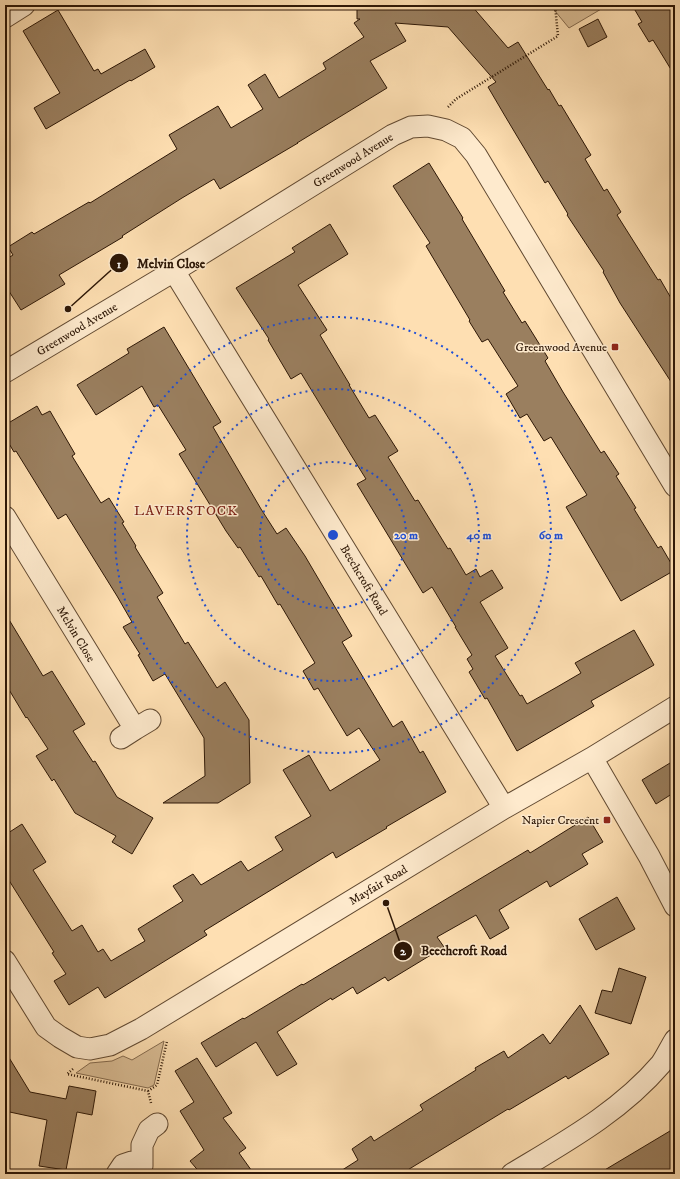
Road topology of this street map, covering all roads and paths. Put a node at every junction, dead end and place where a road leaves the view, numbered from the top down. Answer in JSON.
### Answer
{"nodes":[{"id":1,"x":24,"y":5,"type":"edge"},
{"id":2,"x":555,"y":5,"type":"edge"},
{"id":3,"x":5,"y":17,"type":"edge"},
{"id":4,"x":428,"y":126,"type":"junction"},
{"id":5,"x":174,"y":271,"type":"junction"},
{"id":6,"x":5,"y":372,"type":"edge"},
{"id":7,"x":675,"y":486,"type":"edge"},
{"id":8,"x":5,"y":518,"type":"edge"},
{"id":9,"x":675,"y":707,"type":"edge"},
{"id":10,"x":135,"y":729,"type":"dead end"},
{"id":11,"x":592,"y":758,"type":"junction"},
{"id":12,"x":504,"y":808,"type":"junction"},
{"id":13,"x":675,"y":906,"type":"edge"},
{"id":14,"x":5,"y":961,"type":"edge"},
{"id":15,"x":174,"y":1009,"type":"junction"},
{"id":16,"x":675,"y":1040,"type":"edge"},
{"id":17,"x":77,"y":1047,"type":"junction"},
{"id":18,"x":148,"y":1091,"type":"junction"},
{"id":19,"x":158,"y":1124,"type":"joint"},
{"id":20,"x":145,"y":1170,"type":"edge"},
{"id":21,"x":117,"y":1174,"type":"edge"},
{"id":22,"x":512,"y":1174,"type":"edge"}],
"edges":[{"from":1,"to":3,"type":"street"},
{"from":2,"to":4,"type":"path"},
{"from":4,"to":5,"type":"street","name":"Greenwood Avenue"},
{"from":4,"to":7,"type":"street","name":"Greenwood Avenue"},
{"from":5,"to":6,"type":"street","name":"Greenwood Avenue"},
{"from":5,"to":12,"type":"street","name":"Beechcroft Road"},
{"from":8,"to":10,"type":"street","name":"Melvin Close"},
{"from":9,"to":11,"type":"street","name":"Mayfair Road"},
{"from":11,"to":12,"type":"street","name":"Mayfair Road"},
{"from":11,"to":13,"type":"street"},
{"from":12,"to":15,"type":"street","name":"Mayfair Road"},
{"from":14,"to":17,"type":"street"},
{"from":15,"to":17,"type":"street","name":"Mayfair Road"},
{"from":15,"to":18,"type":"path"},
{"from":16,"to":22,"type":"street"},
{"from":17,"to":18,"type":"path"},
{"from":18,"to":19,"type":"path"},
{"from":19,"to":20,"type":"street"},
{"from":20,"to":21,"type":"street"}]}
